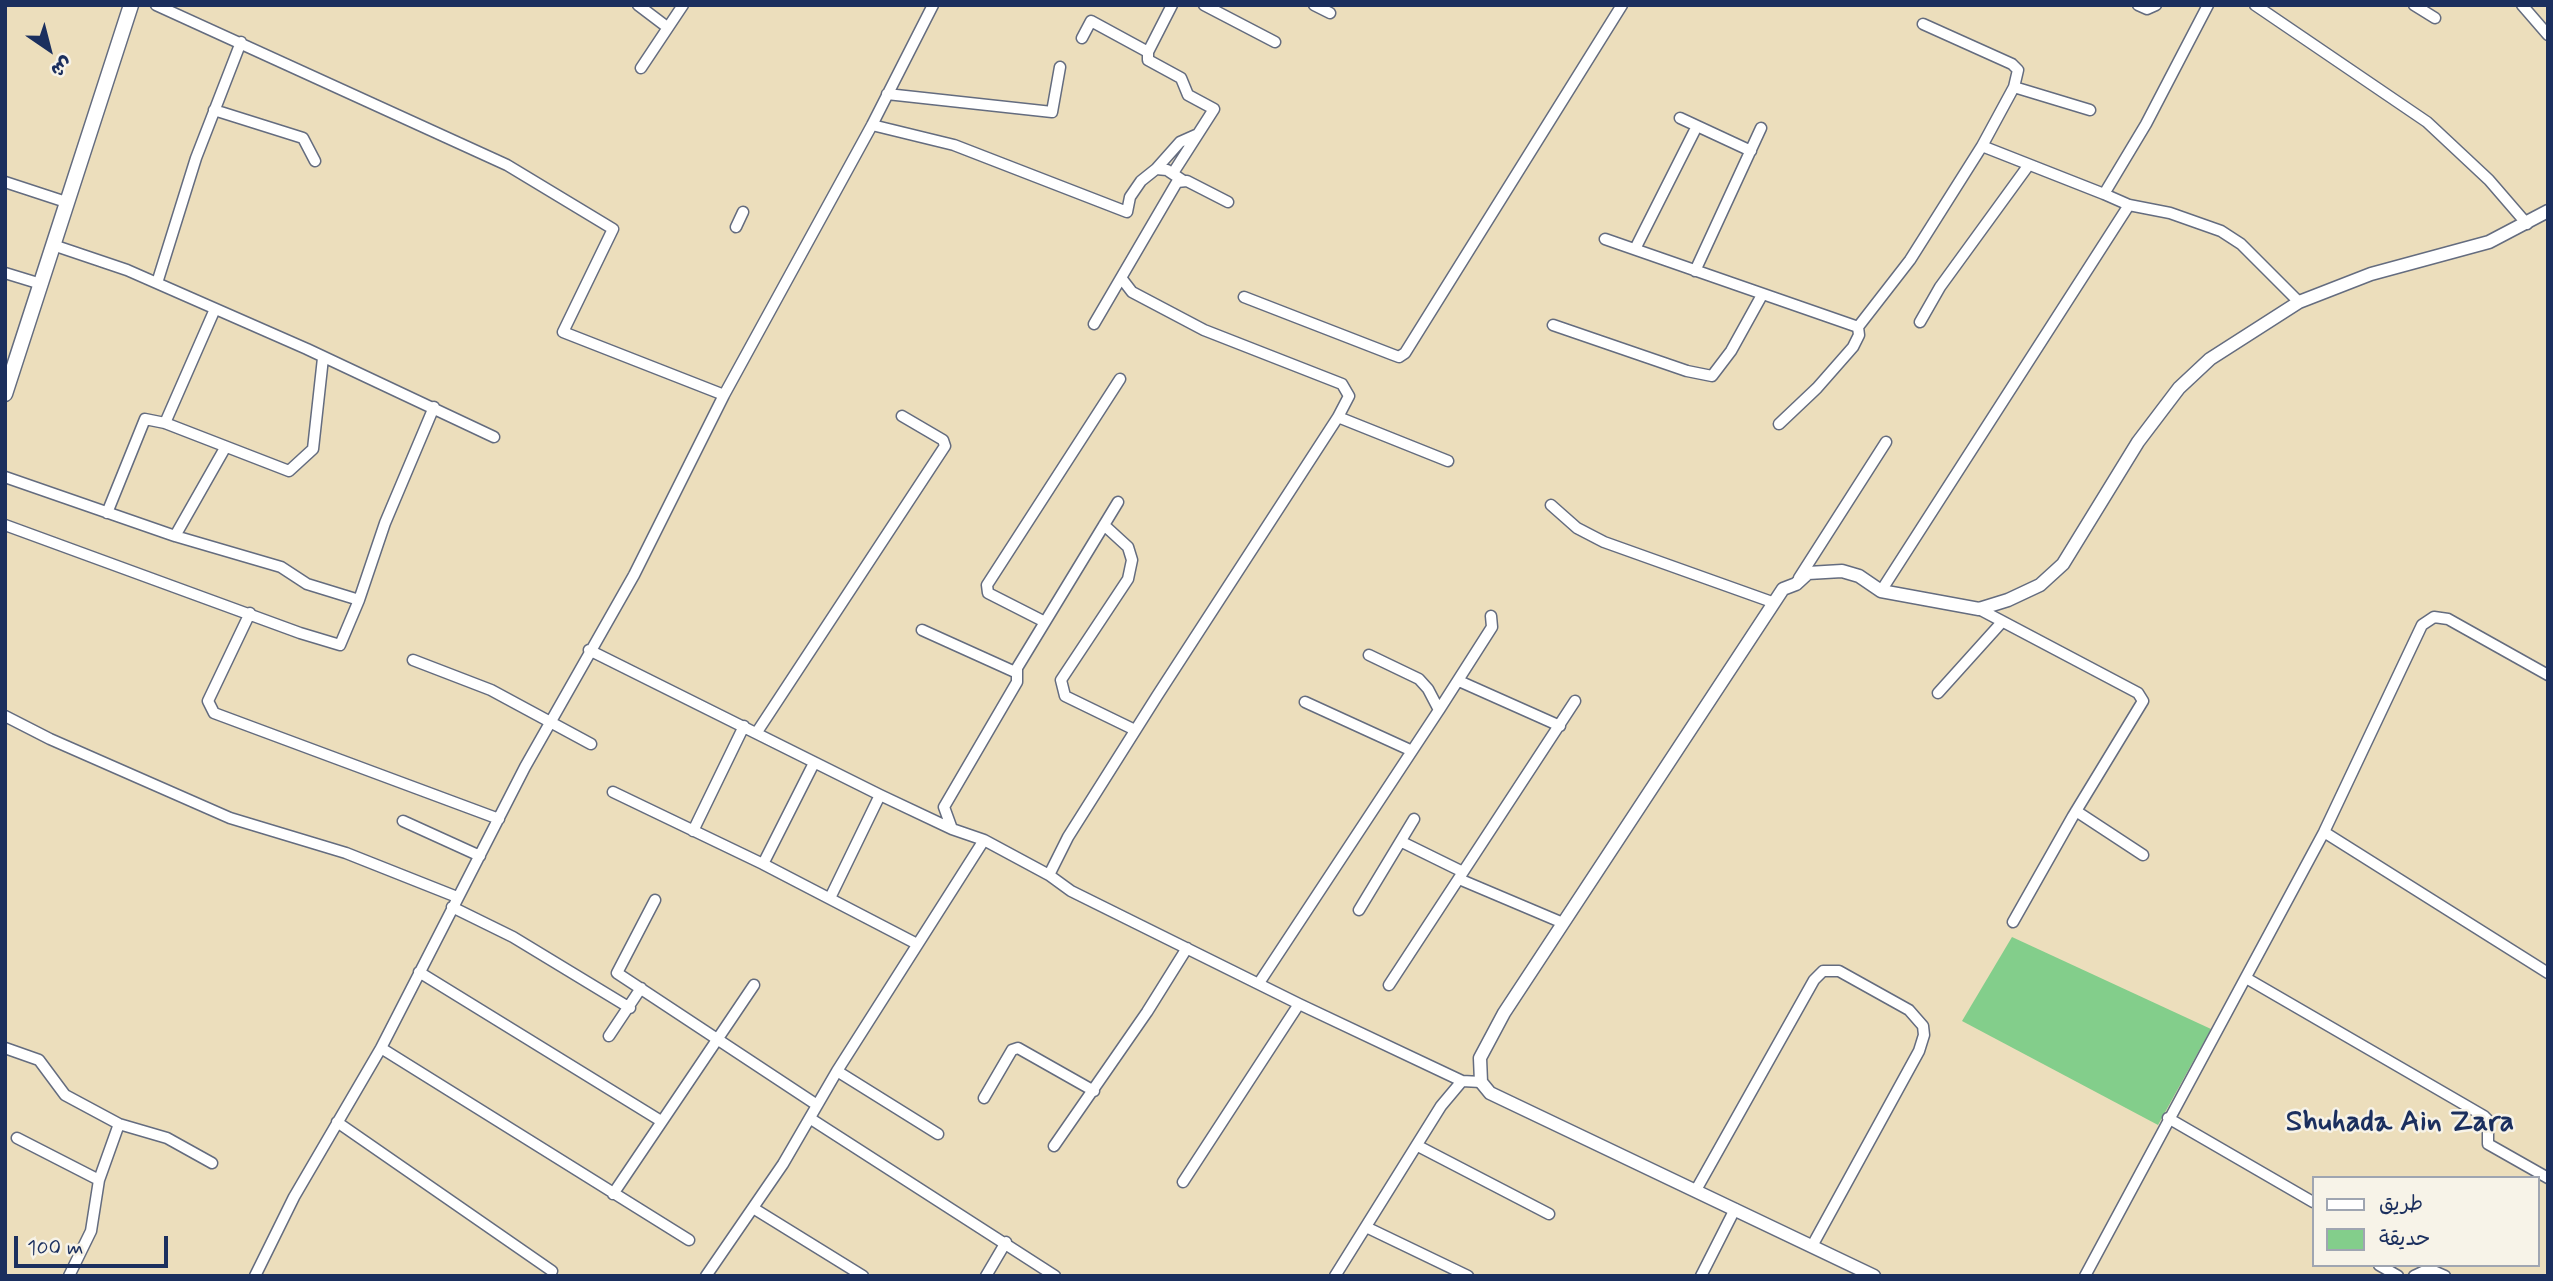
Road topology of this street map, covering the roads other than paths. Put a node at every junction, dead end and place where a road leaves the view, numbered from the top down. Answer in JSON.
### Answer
{"nodes":[{"id":1,"x":131,"y":5,"type":"edge"},
{"id":2,"x":156,"y":5,"type":"edge"},
{"id":3,"x":638,"y":5,"type":"edge"},
{"id":4,"x":683,"y":5,"type":"edge"},
{"id":5,"x":933,"y":5,"type":"edge"},
{"id":6,"x":1172,"y":5,"type":"edge"},
{"id":7,"x":1204,"y":5,"type":"edge"},
{"id":8,"x":1314,"y":5,"type":"edge"},
{"id":9,"x":1622,"y":5,"type":"edge"},
{"id":10,"x":2138,"y":5,"type":"edge"},
{"id":11,"x":2156,"y":5,"type":"edge"},
{"id":12,"x":2208,"y":5,"type":"edge"},
{"id":13,"x":2255,"y":5,"type":"edge"},
{"id":14,"x":2414,"y":5,"type":"edge"},
{"id":15,"x":2522,"y":5,"type":"edge"},
{"id":16,"x":1330,"y":13,"type":"dead end"},
{"id":17,"x":2435,"y":18,"type":"dead end"},
{"id":18,"x":1923,"y":24,"type":"dead end"},
{"id":19,"x":667,"y":27,"type":"junction"},
{"id":20,"x":2548,"y":35,"type":"edge"},
{"id":21,"x":1082,"y":38,"type":"dead end"},
{"id":22,"x":241,"y":42,"type":"junction"},
{"id":23,"x":1275,"y":42,"type":"dead end"},
{"id":24,"x":1148,"y":52,"type":"junction"},
{"id":25,"x":1060,"y":67,"type":"dead end"},
{"id":26,"x":642,"y":68,"type":"dead end"},
{"id":27,"x":2014,"y":86,"type":"junction"},
{"id":28,"x":887,"y":94,"type":"junction"},
{"id":29,"x":214,"y":110,"type":"junction"},
{"id":30,"x":2090,"y":110,"type":"dead end"},
{"id":31,"x":1680,"y":118,"type":"dead end"},
{"id":32,"x":872,"y":125,"type":"junction"},
{"id":33,"x":1697,"y":126,"type":"junction"},
{"id":34,"x":1761,"y":128,"type":"dead end"},
{"id":35,"x":1198,"y":134,"type":"junction"},
{"id":36,"x":1982,"y":146,"type":"junction"},
{"id":37,"x":1751,"y":151,"type":"junction"},
{"id":38,"x":315,"y":161,"type":"dead end"},
{"id":39,"x":2028,"y":166,"type":"junction"},
{"id":40,"x":1156,"y":169,"type":"junction"},
{"id":41,"x":1177,"y":177,"type":"junction"},
{"id":42,"x":5,"y":183,"type":"edge"},
{"id":43,"x":2105,"y":194,"type":"junction"},
{"id":44,"x":66,"y":202,"type":"junction"},
{"id":45,"x":1228,"y":202,"type":"dead end"},
{"id":46,"x":2129,"y":205,"type":"junction"},
{"id":47,"x":2548,"y":211,"type":"edge"},
{"id":48,"x":743,"y":212,"type":"dead end"},
{"id":49,"x":2527,"y":224,"type":"junction"},
{"id":50,"x":736,"y":227,"type":"dead end"},
{"id":51,"x":1605,"y":239,"type":"dead end"},
{"id":52,"x":53,"y":245,"type":"junction"},
{"id":53,"x":1635,"y":249,"type":"junction"},
{"id":54,"x":1695,"y":271,"type":"junction"},
{"id":55,"x":5,"y":273,"type":"edge"},
{"id":56,"x":1122,"y":279,"type":"junction"},
{"id":57,"x":41,"y":284,"type":"junction"},
{"id":58,"x":157,"y":284,"type":"junction"},
{"id":59,"x":1762,"y":295,"type":"junction"},
{"id":60,"x":1244,"y":297,"type":"dead end"},
{"id":61,"x":2299,"y":302,"type":"junction"},
{"id":62,"x":215,"y":309,"type":"junction"},
{"id":63,"x":1920,"y":322,"type":"dead end"},
{"id":64,"x":1094,"y":324,"type":"dead end"},
{"id":65,"x":1553,"y":326,"type":"dead end"},
{"id":66,"x":1858,"y":327,"type":"junction"},
{"id":67,"x":323,"y":358,"type":"junction"},
{"id":68,"x":1120,"y":379,"type":"dead end"},
{"id":69,"x":5,"y":394,"type":"edge"},
{"id":70,"x":724,"y":395,"type":"junction"},
{"id":71,"x":434,"y":407,"type":"junction"},
{"id":72,"x":902,"y":416,"type":"dead end"},
{"id":73,"x":1338,"y":417,"type":"junction"},
{"id":74,"x":165,"y":423,"type":"junction"},
{"id":75,"x":1779,"y":424,"type":"dead end"},
{"id":76,"x":494,"y":437,"type":"dead end"},
{"id":77,"x":1886,"y":442,"type":"dead end"},
{"id":78,"x":225,"y":448,"type":"junction"},
{"id":79,"x":1448,"y":461,"type":"dead end"},
{"id":80,"x":5,"y":477,"type":"edge"},
{"id":81,"x":1118,"y":502,"type":"dead end"},
{"id":82,"x":1551,"y":505,"type":"dead end"},
{"id":83,"x":107,"y":513,"type":"junction"},
{"id":84,"x":5,"y":525,"type":"edge"},
{"id":85,"x":1104,"y":526,"type":"junction"},
{"id":86,"x":175,"y":536,"type":"junction"},
{"id":87,"x":1796,"y":584,"type":"junction"},
{"id":88,"x":1881,"y":591,"type":"junction"},
{"id":89,"x":359,"y":600,"type":"junction"},
{"id":90,"x":1772,"y":602,"type":"junction"},
{"id":91,"x":1979,"y":609,"type":"junction"},
{"id":92,"x":250,"y":613,"type":"junction"},
{"id":93,"x":1491,"y":616,"type":"dead end"},
{"id":94,"x":1045,"y":622,"type":"junction"},
{"id":95,"x":2002,"y":622,"type":"junction"},
{"id":96,"x":922,"y":630,"type":"dead end"},
{"id":97,"x":589,"y":650,"type":"junction"},
{"id":98,"x":1369,"y":655,"type":"dead end"},
{"id":99,"x":413,"y":660,"type":"dead end"},
{"id":100,"x":1015,"y":672,"type":"junction"},
{"id":101,"x":2548,"y":675,"type":"edge"},
{"id":102,"x":1459,"y":681,"type":"junction"},
{"id":103,"x":1938,"y":693,"type":"dead end"},
{"id":104,"x":1575,"y":701,"type":"dead end"},
{"id":105,"x":1305,"y":702,"type":"dead end"},
{"id":106,"x":1439,"y":710,"type":"junction"},
{"id":107,"x":5,"y":716,"type":"edge"},
{"id":108,"x":550,"y":723,"type":"junction"},
{"id":109,"x":744,"y":726,"type":"junction"},
{"id":110,"x":1560,"y":726,"type":"junction"},
{"id":111,"x":1135,"y":730,"type":"junction"},
{"id":112,"x":757,"y":732,"type":"junction"},
{"id":113,"x":591,"y":744,"type":"dead end"},
{"id":114,"x":1410,"y":750,"type":"junction"},
{"id":115,"x":814,"y":763,"type":"junction"},
{"id":116,"x":613,"y":792,"type":"dead end"},
{"id":117,"x":880,"y":795,"type":"junction"},
{"id":118,"x":2076,"y":811,"type":"junction"},
{"id":119,"x":499,"y":819,"type":"junction"},
{"id":120,"x":1414,"y":819,"type":"dead end"},
{"id":121,"x":403,"y":821,"type":"dead end"},
{"id":122,"x":952,"y":829,"type":"junction"},
{"id":123,"x":693,"y":831,"type":"junction"},
{"id":124,"x":2324,"y":832,"type":"junction"},
{"id":125,"x":984,"y":840,"type":"junction"},
{"id":126,"x":1402,"y":842,"type":"junction"},
{"id":127,"x":2143,"y":855,"type":"dead end"},
{"id":128,"x":480,"y":856,"type":"junction"},
{"id":129,"x":763,"y":863,"type":"junction"},
{"id":130,"x":1049,"y":875,"type":"junction"},
{"id":131,"x":1461,"y":875,"type":"junction"},
{"id":132,"x":830,"y":898,"type":"junction"},
{"id":133,"x":655,"y":900,"type":"dead end"},
{"id":134,"x":454,"y":902,"type":"junction"},
{"id":135,"x":1359,"y":910,"type":"dead end"},
{"id":136,"x":2013,"y":922,"type":"dead end"},
{"id":137,"x":1563,"y":923,"type":"junction"},
{"id":138,"x":917,"y":944,"type":"junction"},
{"id":139,"x":1187,"y":948,"type":"junction"},
{"id":140,"x":419,"y":972,"type":"junction"},
{"id":141,"x":2548,"y":973,"type":"edge"},
{"id":142,"x":2246,"y":978,"type":"junction"},
{"id":143,"x":1259,"y":983,"type":"junction"},
{"id":144,"x":754,"y":985,"type":"dead end"},
{"id":145,"x":1389,"y":985,"type":"dead end"},
{"id":146,"x":641,"y":989,"type":"junction"},
{"id":147,"x":1299,"y":1004,"type":"junction"},
{"id":148,"x":630,"y":1008,"type":"junction"},
{"id":149,"x":609,"y":1036,"type":"dead end"},
{"id":150,"x":718,"y":1037,"type":"junction"},
{"id":151,"x":5,"y":1048,"type":"edge"},
{"id":152,"x":382,"y":1048,"type":"junction"},
{"id":153,"x":837,"y":1071,"type":"junction"},
{"id":154,"x":1462,"y":1081,"type":"junction"},
{"id":155,"x":1481,"y":1082,"type":"junction"},
{"id":156,"x":1094,"y":1091,"type":"junction"},
{"id":157,"x":984,"y":1098,"type":"dead end"},
{"id":158,"x":817,"y":1105,"type":"junction"},
{"id":159,"x":2168,"y":1118,"type":"junction"},
{"id":160,"x":811,"y":1119,"type":"junction"},
{"id":161,"x":661,"y":1121,"type":"junction"},
{"id":162,"x":337,"y":1122,"type":"junction"},
{"id":163,"x":119,"y":1124,"type":"junction"},
{"id":164,"x":938,"y":1134,"type":"dead end"},
{"id":165,"x":17,"y":1138,"type":"dead end"},
{"id":166,"x":1054,"y":1146,"type":"dead end"},
{"id":167,"x":1418,"y":1146,"type":"junction"},
{"id":168,"x":212,"y":1163,"type":"dead end"},
{"id":169,"x":2548,"y":1178,"type":"edge"},
{"id":170,"x":100,"y":1180,"type":"junction"},
{"id":171,"x":1183,"y":1182,"type":"dead end"},
{"id":172,"x":1696,"y":1190,"type":"junction"},
{"id":173,"x":612,"y":1194,"type":"junction"},
{"id":174,"x":2312,"y":1201,"type":"edge"},
{"id":175,"x":753,"y":1208,"type":"junction"},
{"id":176,"x":1735,"y":1209,"type":"junction"},
{"id":177,"x":1549,"y":1214,"type":"dead end"},
{"id":178,"x":1366,"y":1227,"type":"junction"},
{"id":179,"x":689,"y":1240,"type":"dead end"},
{"id":180,"x":1006,"y":1242,"type":"junction"},
{"id":181,"x":1812,"y":1246,"type":"junction"},
{"id":182,"x":2382,"y":1267,"type":"edge"},
{"id":183,"x":552,"y":1271,"type":"dead end"},
{"id":184,"x":69,"y":1276,"type":"edge"},
{"id":185,"x":255,"y":1276,"type":"edge"},
{"id":186,"x":706,"y":1276,"type":"edge"},
{"id":187,"x":863,"y":1276,"type":"edge"},
{"id":188,"x":986,"y":1276,"type":"edge"},
{"id":189,"x":1055,"y":1276,"type":"edge"},
{"id":190,"x":1335,"y":1276,"type":"edge"},
{"id":191,"x":1468,"y":1276,"type":"edge"},
{"id":192,"x":1701,"y":1276,"type":"edge"},
{"id":193,"x":1874,"y":1276,"type":"edge"},
{"id":194,"x":2085,"y":1276,"type":"edge"},
{"id":195,"x":2398,"y":1276,"type":"edge"},
{"id":196,"x":2414,"y":1276,"type":"edge"},
{"id":197,"x":2445,"y":1276,"type":"edge"}],
"edges":[{"from":1,"to":44,"type":"main road"},
{"from":2,"to":22,"type":"street"},
{"from":3,"to":19,"type":"street"},
{"from":4,"to":19,"type":"street"},
{"from":5,"to":28,"type":"street"},
{"from":6,"to":24,"type":"street"},
{"from":7,"to":23,"type":"street"},
{"from":8,"to":16,"type":"street"},
{"from":9,"to":60,"type":"street"},
{"from":10,"to":11,"type":"street"},
{"from":12,"to":43,"type":"street"},
{"from":13,"to":49,"type":"street"},
{"from":14,"to":17,"type":"street"},
{"from":15,"to":20,"type":"street"},
{"from":18,"to":27,"type":"street"},
{"from":19,"to":26,"type":"street"},
{"from":21,"to":24,"type":"street"},
{"from":22,"to":29,"type":"street"},
{"from":22,"to":70,"type":"street"},
{"from":24,"to":35,"type":"street"},
{"from":25,"to":28,"type":"street"},
{"from":27,"to":30,"type":"street"},
{"from":27,"to":36,"type":"street"},
{"from":28,"to":32,"type":"street"},
{"from":29,"to":38,"type":"street"},
{"from":29,"to":58,"type":"street"},
{"from":31,"to":33,"type":"street"},
{"from":32,"to":40,"type":"street"},
{"from":32,"to":70,"type":"street"},
{"from":33,"to":37,"type":"street"},
{"from":33,"to":53,"type":"street"},
{"from":34,"to":37,"type":"street"},
{"from":35,"to":40,"type":"street"},
{"from":35,"to":41,"type":"street"},
{"from":36,"to":39,"type":"street"},
{"from":36,"to":66,"type":"street"},
{"from":37,"to":54,"type":"street"},
{"from":39,"to":43,"type":"street"},
{"from":39,"to":63,"type":"street"},
{"from":40,"to":41,"type":"street"},
{"from":41,"to":45,"type":"street"},
{"from":41,"to":56,"type":"street"},
{"from":42,"to":44,"type":"street"},
{"from":43,"to":46,"type":"street"},
{"from":44,"to":52,"type":"main road"},
{"from":46,"to":61,"type":"street"},
{"from":46,"to":88,"type":"street"},
{"from":47,"to":49,"type":"street"},
{"from":48,"to":50,"type":"street"},
{"from":49,"to":61,"type":"street"},
{"from":51,"to":53,"type":"street"},
{"from":52,"to":57,"type":"main road"},
{"from":52,"to":58,"type":"street"},
{"from":53,"to":54,"type":"street"},
{"from":54,"to":59,"type":"street"},
{"from":55,"to":57,"type":"street"},
{"from":56,"to":64,"type":"street"},
{"from":56,"to":73,"type":"street"},
{"from":57,"to":69,"type":"main road"},
{"from":58,"to":62,"type":"street"},
{"from":59,"to":65,"type":"street"},
{"from":59,"to":66,"type":"street"},
{"from":61,"to":91,"type":"street"},
{"from":62,"to":67,"type":"street"},
{"from":62,"to":74,"type":"street"},
{"from":66,"to":75,"type":"street"},
{"from":67,"to":71,"type":"street"},
{"from":67,"to":78,"type":"street"},
{"from":68,"to":94,"type":"street"},
{"from":70,"to":97,"type":"street"},
{"from":71,"to":76,"type":"street"},
{"from":71,"to":89,"type":"street"},
{"from":72,"to":112,"type":"street"},
{"from":73,"to":79,"type":"street"},
{"from":73,"to":111,"type":"street"},
{"from":74,"to":78,"type":"street"},
{"from":74,"to":83,"type":"street"},
{"from":77,"to":87,"type":"street"},
{"from":78,"to":86,"type":"street"},
{"from":80,"to":83,"type":"street"},
{"from":81,"to":85,"type":"street"},
{"from":82,"to":90,"type":"street"},
{"from":83,"to":86,"type":"street"},
{"from":84,"to":92,"type":"street"},
{"from":85,"to":94,"type":"street"},
{"from":85,"to":111,"type":"street"},
{"from":86,"to":89,"type":"street"},
{"from":87,"to":88,"type":"street"},
{"from":87,"to":90,"type":"street"},
{"from":88,"to":91,"type":"street"},
{"from":89,"to":92,"type":"street"},
{"from":90,"to":137,"type":"street"},
{"from":91,"to":95,"type":"street"},
{"from":92,"to":119,"type":"street"},
{"from":93,"to":102,"type":"street"},
{"from":94,"to":100,"type":"street"},
{"from":95,"to":103,"type":"street"},
{"from":95,"to":118,"type":"street"},
{"from":96,"to":100,"type":"street"},
{"from":97,"to":108,"type":"street"},
{"from":97,"to":109,"type":"street"},
{"from":98,"to":106,"type":"street"},
{"from":99,"to":108,"type":"street"},
{"from":100,"to":122,"type":"street"},
{"from":101,"to":124,"type":"street"},
{"from":102,"to":106,"type":"street"},
{"from":102,"to":110,"type":"street"},
{"from":104,"to":110,"type":"street"},
{"from":105,"to":114,"type":"street"},
{"from":106,"to":114,"type":"street"},
{"from":107,"to":134,"type":"street"},
{"from":108,"to":113,"type":"street"},
{"from":108,"to":119,"type":"street"},
{"from":109,"to":112,"type":"street"},
{"from":109,"to":123,"type":"street"},
{"from":110,"to":131,"type":"street"},
{"from":111,"to":130,"type":"street"},
{"from":112,"to":115,"type":"street"},
{"from":114,"to":143,"type":"street"},
{"from":115,"to":117,"type":"street"},
{"from":115,"to":129,"type":"street"},
{"from":116,"to":123,"type":"street"},
{"from":117,"to":122,"type":"street"},
{"from":117,"to":132,"type":"street"},
{"from":118,"to":127,"type":"street"},
{"from":118,"to":136,"type":"street"},
{"from":119,"to":128,"type":"street"},
{"from":120,"to":126,"type":"street"},
{"from":121,"to":128,"type":"street"},
{"from":122,"to":125,"type":"street"},
{"from":123,"to":129,"type":"street"},
{"from":124,"to":141,"type":"street"},
{"from":124,"to":142,"type":"street"},
{"from":125,"to":130,"type":"street"},
{"from":125,"to":138,"type":"street"},
{"from":126,"to":131,"type":"street"},
{"from":126,"to":135,"type":"street"},
{"from":128,"to":134,"type":"street"},
{"from":129,"to":132,"type":"street"},
{"from":130,"to":139,"type":"street"},
{"from":131,"to":137,"type":"street"},
{"from":131,"to":145,"type":"street"},
{"from":132,"to":138,"type":"street"},
{"from":133,"to":146,"type":"street"},
{"from":134,"to":140,"type":"street"},
{"from":134,"to":148,"type":"street"},
{"from":137,"to":155,"type":"street"},
{"from":138,"to":153,"type":"street"},
{"from":139,"to":143,"type":"street"},
{"from":139,"to":156,"type":"street"},
{"from":140,"to":152,"type":"street"},
{"from":140,"to":161,"type":"street"},
{"from":142,"to":159,"type":"street"},
{"from":142,"to":169,"type":"street"},
{"from":143,"to":147,"type":"street"},
{"from":144,"to":150,"type":"street"},
{"from":146,"to":148,"type":"street"},
{"from":146,"to":150,"type":"street"},
{"from":147,"to":154,"type":"street"},
{"from":147,"to":171,"type":"street"},
{"from":148,"to":149,"type":"street"},
{"from":150,"to":158,"type":"street"},
{"from":150,"to":161,"type":"street"},
{"from":151,"to":163,"type":"street"},
{"from":152,"to":162,"type":"street"},
{"from":152,"to":173,"type":"street"},
{"from":153,"to":158,"type":"street"},
{"from":153,"to":164,"type":"street"},
{"from":154,"to":155,"type":"street"},
{"from":154,"to":167,"type":"street"},
{"from":155,"to":172,"type":"street"},
{"from":156,"to":157,"type":"street"},
{"from":156,"to":166,"type":"street"},
{"from":158,"to":160,"type":"street"},
{"from":159,"to":174,"type":"street"},
{"from":159,"to":194,"type":"street"},
{"from":160,"to":175,"type":"street"},
{"from":160,"to":180,"type":"street"},
{"from":161,"to":173,"type":"street"},
{"from":162,"to":183,"type":"street"},
{"from":162,"to":185,"type":"street"},
{"from":163,"to":168,"type":"street"},
{"from":163,"to":170,"type":"street"},
{"from":165,"to":170,"type":"street"},
{"from":167,"to":177,"type":"street"},
{"from":167,"to":178,"type":"street"},
{"from":170,"to":184,"type":"street"},
{"from":172,"to":176,"type":"street"},
{"from":172,"to":181,"type":"street"},
{"from":173,"to":179,"type":"street"},
{"from":175,"to":186,"type":"street"},
{"from":175,"to":187,"type":"street"},
{"from":176,"to":181,"type":"street"},
{"from":176,"to":192,"type":"street"},
{"from":178,"to":190,"type":"street"},
{"from":178,"to":191,"type":"street"},
{"from":180,"to":188,"type":"street"},
{"from":180,"to":189,"type":"street"},
{"from":181,"to":193,"type":"street"},
{"from":182,"to":195,"type":"street"},
{"from":196,"to":197,"type":"street"}]}
